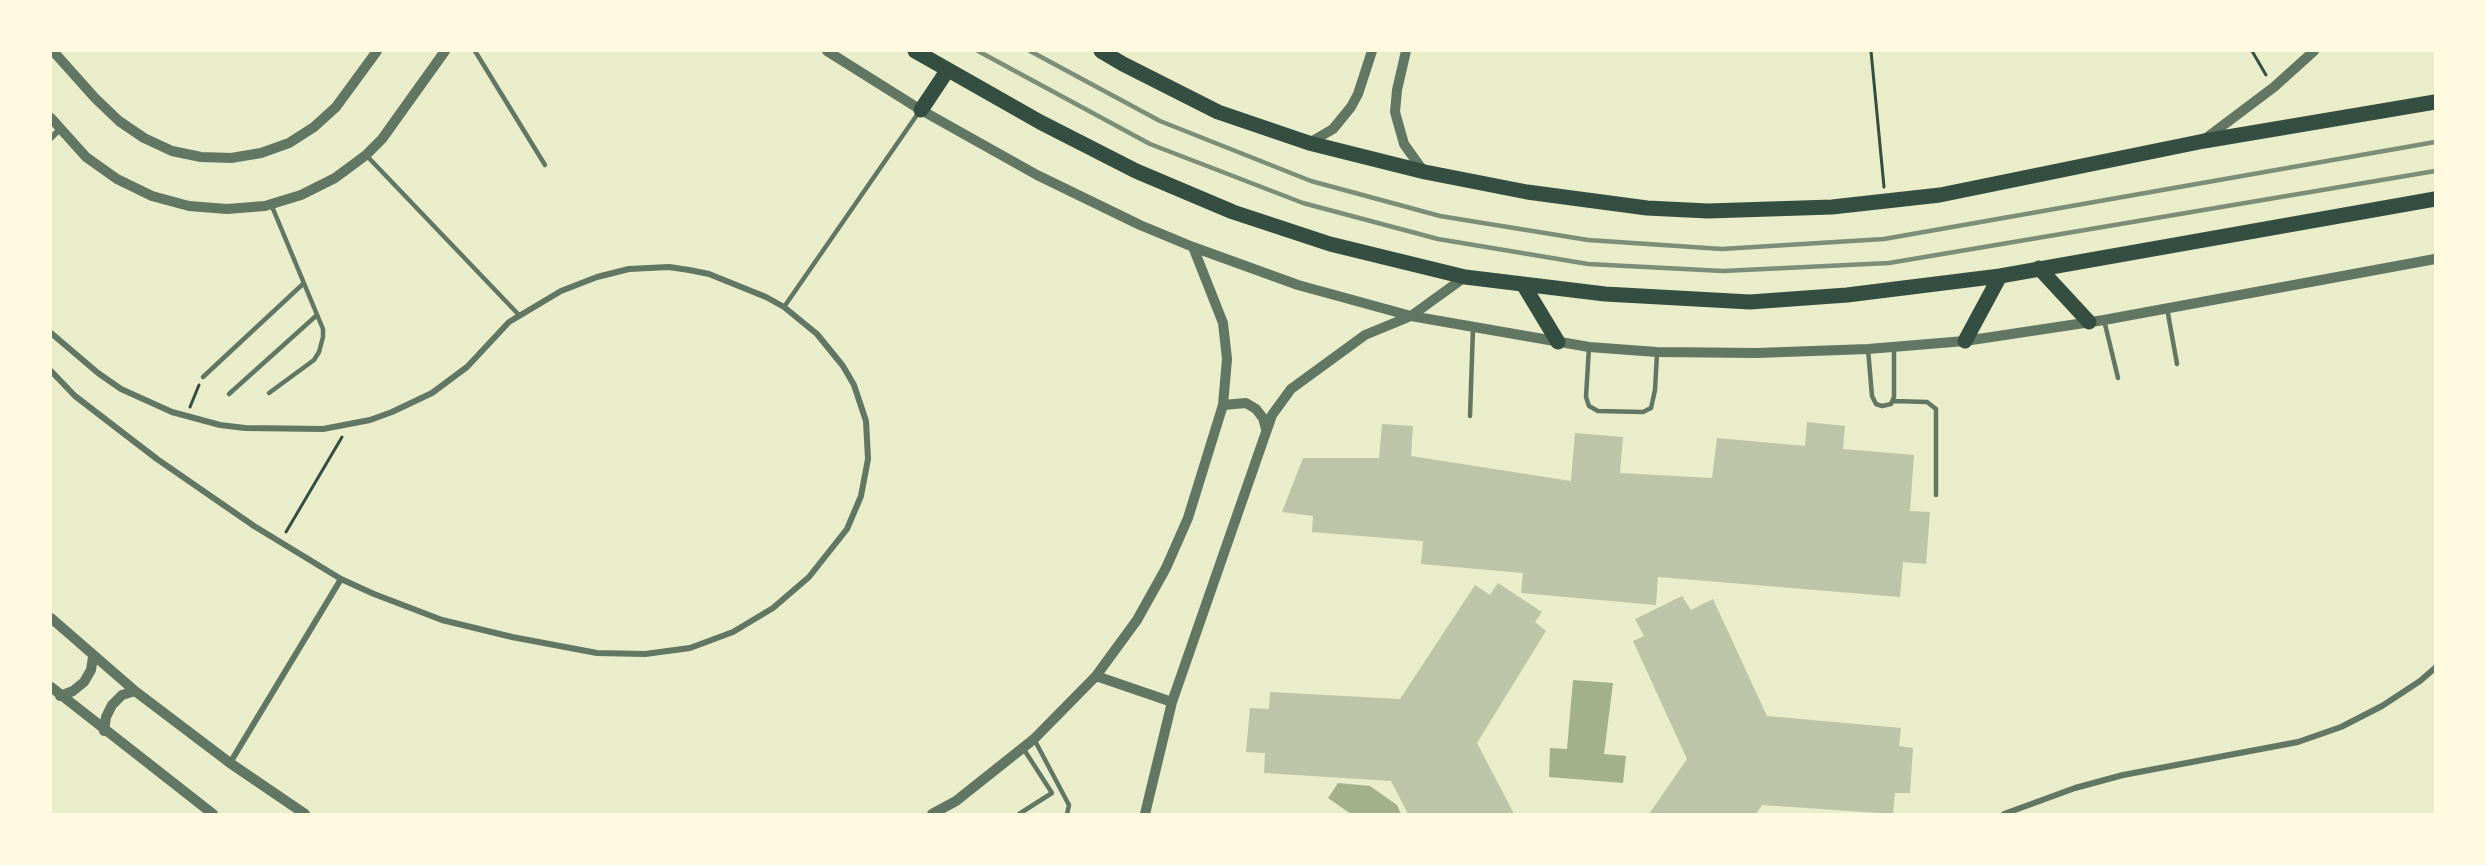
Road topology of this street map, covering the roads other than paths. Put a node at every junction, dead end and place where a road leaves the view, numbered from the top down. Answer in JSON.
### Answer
{"nodes":[{"id":1,"x":54,"y":51,"type":"edge"},
{"id":2,"x":377,"y":51,"type":"edge"},
{"id":3,"x":445,"y":51,"type":"edge"},
{"id":4,"x":475,"y":51,"type":"edge"},
{"id":5,"x":827,"y":51,"type":"edge"},
{"id":6,"x":915,"y":51,"type":"edge"},
{"id":7,"x":1101,"y":51,"type":"edge"},
{"id":8,"x":1372,"y":51,"type":"edge"},
{"id":9,"x":1406,"y":51,"type":"edge"},
{"id":10,"x":2314,"y":51,"type":"edge"},
{"id":11,"x":947,"y":71,"type":"junction"},
{"id":12,"x":2435,"y":102,"type":"edge"},
{"id":13,"x":921,"y":110,"type":"junction"},
{"id":14,"x":51,"y":118,"type":"edge"},
{"id":15,"x":60,"y":129,"type":"junction"},
{"id":16,"x":51,"y":138,"type":"edge"},
{"id":17,"x":2204,"y":141,"type":"junction"},
{"id":18,"x":1309,"y":144,"type":"junction"},
{"id":19,"x":366,"y":155,"type":"junction"},
{"id":20,"x":545,"y":165,"type":"dead end"},
{"id":21,"x":1425,"y":172,"type":"junction"},
{"id":22,"x":2435,"y":199,"type":"edge"},
{"id":23,"x":271,"y":204,"type":"junction"},
{"id":24,"x":1193,"y":247,"type":"junction"},
{"id":25,"x":2435,"y":259,"type":"edge"},
{"id":26,"x":2039,"y":268,"type":"junction"},
{"id":27,"x":2000,"y":276,"type":"junction"},
{"id":28,"x":1465,"y":277,"type":"junction"},
{"id":29,"x":304,"y":283,"type":"junction"},
{"id":30,"x":1523,"y":284,"type":"junction"},
{"id":31,"x":784,"y":307,"type":"junction"},
{"id":32,"x":2167,"y":308,"type":"junction"},
{"id":33,"x":317,"y":315,"type":"junction"},
{"id":34,"x":519,"y":315,"type":"junction"},
{"id":35,"x":1411,"y":316,"type":"junction"},
{"id":36,"x":2097,"y":321,"type":"junction"},
{"id":37,"x":1473,"y":328,"type":"junction"},
{"id":38,"x":51,"y":333,"type":"edge"},
{"id":39,"x":1965,"y":341,"type":"junction"},
{"id":40,"x":1558,"y":342,"type":"junction"},
{"id":41,"x":1589,"y":347,"type":"junction"},
{"id":42,"x":1894,"y":347,"type":"junction"},
{"id":43,"x":1868,"y":349,"type":"junction"},
{"id":44,"x":1657,"y":352,"type":"junction"},
{"id":45,"x":2177,"y":364,"type":"dead end"},
{"id":46,"x":51,"y":370,"type":"edge"},
{"id":47,"x":202,"y":377,"type":"road end"},
{"id":48,"x":2118,"y":378,"type":"dead end"},
{"id":49,"x":269,"y":393,"type":"dead end"},
{"id":50,"x":229,"y":394,"type":"dead end"},
{"id":51,"x":1893,"y":401,"type":"junction"},
{"id":52,"x":1223,"y":405,"type":"junction"},
{"id":53,"x":1470,"y":416,"type":"dead end"},
{"id":54,"x":1266,"y":429,"type":"junction"},
{"id":55,"x":1936,"y":495,"type":"dead end"},
{"id":56,"x":341,"y":579,"type":"junction"},
{"id":57,"x":51,"y":618,"type":"edge"},
{"id":58,"x":93,"y":657,"type":"junction"},
{"id":59,"x":2435,"y":668,"type":"edge"},
{"id":60,"x":1096,"y":676,"type":"junction"},
{"id":61,"x":51,"y":687,"type":"edge"},
{"id":62,"x":135,"y":691,"type":"junction"},
{"id":63,"x":60,"y":696,"type":"junction"},
{"id":64,"x":1172,"y":702,"type":"junction"},
{"id":65,"x":104,"y":731,"type":"junction"},
{"id":66,"x":1034,"y":739,"type":"junction"},
{"id":67,"x":1023,"y":748,"type":"junction"},
{"id":68,"x":230,"y":763,"type":"junction"},
{"id":69,"x":1060,"y":788,"type":"junction"},
{"id":70,"x":1052,"y":793,"type":"junction"},
{"id":71,"x":1021,"y":813,"type":"edge"},
{"id":72,"x":213,"y":814,"type":"edge"},
{"id":73,"x":305,"y":814,"type":"edge"},
{"id":74,"x":932,"y":814,"type":"edge"},
{"id":75,"x":1067,"y":814,"type":"edge"},
{"id":76,"x":1145,"y":814,"type":"edge"},
{"id":77,"x":2004,"y":814,"type":"edge"}],
"edges":[{"from":1,"to":2,"type":"street"},
{"from":3,"to":19,"type":"street"},
{"from":4,"to":20,"type":"lane"},
{"from":5,"to":13,"type":"street"},
{"from":6,"to":11,"type":"main road"},
{"from":7,"to":18,"type":"main road"},
{"from":8,"to":18,"type":"street"},
{"from":9,"to":21,"type":"street"},
{"from":10,"to":17,"type":"street"},
{"from":11,"to":13,"type":"main road"},
{"from":11,"to":28,"type":"main road"},
{"from":12,"to":17,"type":"main road"},
{"from":13,"to":24,"type":"street"},
{"from":13,"to":31,"type":"lane"},
{"from":14,"to":15,"type":"street"},
{"from":15,"to":16,"type":"street"},
{"from":15,"to":23,"type":"street"},
{"from":17,"to":21,"type":"main road"},
{"from":18,"to":21,"type":"main road"},
{"from":19,"to":23,"type":"street"},
{"from":19,"to":34,"type":"lane"},
{"from":22,"to":26,"type":"main road"},
{"from":23,"to":29,"type":"lane"},
{"from":24,"to":35,"type":"street"},
{"from":24,"to":52,"type":"street"},
{"from":25,"to":32,"type":"street"},
{"from":26,"to":27,"type":"main road"},
{"from":26,"to":36,"type":"main road"},
{"from":27,"to":30,"type":"main road"},
{"from":27,"to":39,"type":"main road"},
{"from":28,"to":30,"type":"main road"},
{"from":28,"to":35,"type":"street"},
{"from":29,"to":33,"type":"lane"},
{"from":29,"to":47,"type":"lane"},
{"from":30,"to":40,"type":"main road"},
{"from":31,"to":34,"type":"street"},
{"from":31,"to":56,"type":"street"},
{"from":32,"to":36,"type":"street"},
{"from":32,"to":45,"type":"lane"},
{"from":33,"to":49,"type":"lane"},
{"from":33,"to":50,"type":"lane"},
{"from":34,"to":38,"type":"street"},
{"from":35,"to":37,"type":"street"},
{"from":35,"to":54,"type":"street"},
{"from":36,"to":39,"type":"street"},
{"from":36,"to":48,"type":"lane"},
{"from":37,"to":40,"type":"street"},
{"from":37,"to":53,"type":"lane"},
{"from":39,"to":42,"type":"street"},
{"from":40,"to":41,"type":"street"},
{"from":41,"to":44,"type":"street"},
{"from":41,"to":44,"type":"lane"},
{"from":42,"to":43,"type":"street"},
{"from":42,"to":51,"type":"lane"},
{"from":43,"to":44,"type":"street"},
{"from":43,"to":51,"type":"lane"},
{"from":46,"to":56,"type":"street"},
{"from":51,"to":55,"type":"lane"},
{"from":52,"to":54,"type":"street"},
{"from":52,"to":60,"type":"street"},
{"from":54,"to":64,"type":"street"},
{"from":56,"to":68,"type":"street"},
{"from":57,"to":58,"type":"street"},
{"from":58,"to":62,"type":"street"},
{"from":58,"to":63,"type":"street"},
{"from":59,"to":77,"type":"street"},
{"from":60,"to":64,"type":"street"},
{"from":60,"to":66,"type":"street"},
{"from":61,"to":63,"type":"street"},
{"from":62,"to":65,"type":"street"},
{"from":62,"to":68,"type":"street"},
{"from":63,"to":65,"type":"street"},
{"from":64,"to":76,"type":"street"},
{"from":65,"to":72,"type":"street"},
{"from":66,"to":67,"type":"street"},
{"from":66,"to":69,"type":"lane"},
{"from":67,"to":70,"type":"lane"},
{"from":67,"to":74,"type":"street"},
{"from":68,"to":73,"type":"street"},
{"from":69,"to":70,"type":"lane"},
{"from":69,"to":75,"type":"lane"},
{"from":70,"to":71,"type":"lane"}]}
